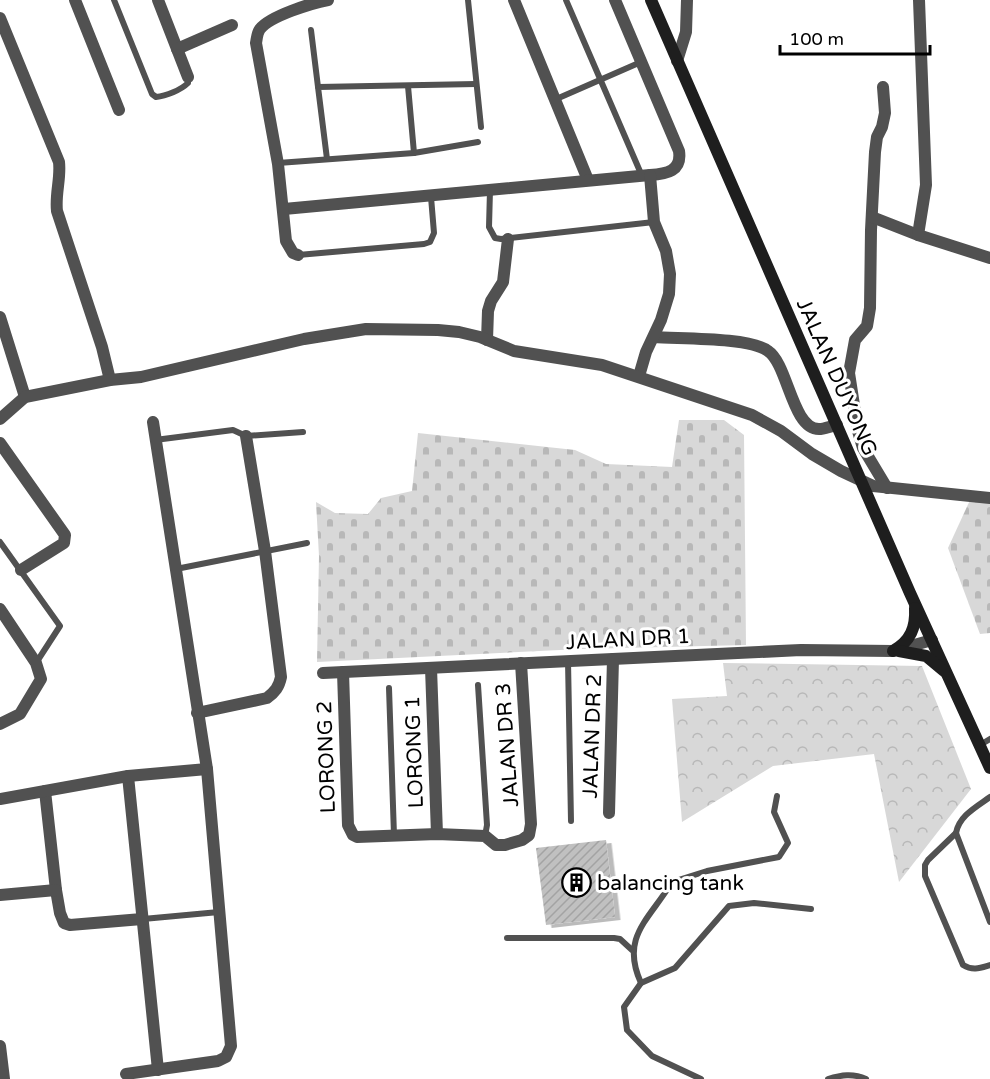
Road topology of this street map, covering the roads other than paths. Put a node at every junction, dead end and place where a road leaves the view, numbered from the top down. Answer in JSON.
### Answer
{"nodes":[{"id":1,"x":75,"y":0,"type":"edge"},
{"id":2,"x":114,"y":0,"type":"edge"},
{"id":3,"x":158,"y":0,"type":"edge"},
{"id":4,"x":328,"y":0,"type":"edge"},
{"id":5,"x":468,"y":0,"type":"edge"},
{"id":6,"x":514,"y":0,"type":"edge"},
{"id":7,"x":566,"y":0,"type":"edge"},
{"id":8,"x":615,"y":0,"type":"edge"},
{"id":9,"x":651,"y":0,"type":"edge"},
{"id":10,"x":687,"y":0,"type":"edge"},
{"id":11,"x":919,"y":0,"type":"edge"},
{"id":12,"x":0,"y":18,"type":"edge"},
{"id":13,"x":232,"y":25,"type":"dead end"},
{"id":14,"x":311,"y":30,"type":"dead end"},
{"id":15,"x":177,"y":49,"type":"junction"},
{"id":16,"x":677,"y":61,"type":"junction"},
{"id":17,"x":641,"y":62,"type":"junction"},
{"id":18,"x":188,"y":77,"type":"joint"},
{"id":19,"x":600,"y":80,"type":"junction"},
{"id":20,"x":476,"y":84,"type":"junction"},
{"id":21,"x":408,"y":86,"type":"junction"},
{"id":22,"x":318,"y":87,"type":"junction"},
{"id":23,"x":883,"y":87,"type":"dead end"},
{"id":24,"x":554,"y":100,"type":"junction"},
{"id":25,"x":119,"y":110,"type":"dead end"},
{"id":26,"x":481,"y":127,"type":"dead end"},
{"id":27,"x":478,"y":142,"type":"dead end"},
{"id":28,"x":414,"y":153,"type":"junction"},
{"id":29,"x":327,"y":159,"type":"junction"},
{"id":30,"x":278,"y":164,"type":"junction"},
{"id":31,"x":646,"y":176,"type":"junction"},
{"id":32,"x":588,"y":180,"type":"junction"},
{"id":33,"x":490,"y":190,"type":"junction"},
{"id":34,"x":431,"y":197,"type":"junction"},
{"id":35,"x":284,"y":209,"type":"junction"},
{"id":36,"x":872,"y":217,"type":"junction"},
{"id":37,"x":654,"y":222,"type":"junction"},
{"id":38,"x":918,"y":235,"type":"junction"},
{"id":39,"x":508,"y":239,"type":"junction"},
{"id":40,"x":298,"y":255,"type":"joint"},
{"id":41,"x":990,"y":258,"type":"edge"},
{"id":42,"x":0,"y":316,"type":"edge"},
{"id":43,"x":654,"y":337,"type":"junction"},
{"id":44,"x":3,"y":339,"type":"edge"},
{"id":45,"x":487,"y":340,"type":"junction"},
{"id":46,"x":639,"y":376,"type":"junction"},
{"id":47,"x":110,"y":380,"type":"junction"},
{"id":48,"x":25,"y":398,"type":"junction"},
{"id":49,"x":0,"y":418,"type":"edge"},
{"id":50,"x":153,"y":422,"type":"dead end"},
{"id":51,"x":837,"y":425,"type":"junction"},
{"id":52,"x":303,"y":432,"type":"dead end"},
{"id":53,"x":246,"y":436,"type":"junction"},
{"id":54,"x":155,"y":440,"type":"junction"},
{"id":55,"x":0,"y":443,"type":"edge"},
{"id":56,"x":861,"y":481,"type":"junction"},
{"id":57,"x":887,"y":488,"type":"junction"},
{"id":58,"x":990,"y":498,"type":"edge"},
{"id":59,"x":0,"y":542,"type":"edge"},
{"id":60,"x":307,"y":543,"type":"dead end"},
{"id":61,"x":265,"y":551,"type":"junction"},
{"id":62,"x":175,"y":569,"type":"junction"},
{"id":63,"x":21,"y":570,"type":"junction"},
{"id":64,"x":910,"y":593,"type":"junction"},
{"id":65,"x":0,"y":609,"type":"edge"},
{"id":66,"x":932,"y":640,"type":"junction"},
{"id":67,"x":896,"y":651,"type":"junction"},
{"id":68,"x":613,"y":659,"type":"junction"},
{"id":69,"x":568,"y":662,"type":"junction"},
{"id":70,"x":36,"y":663,"type":"junction"},
{"id":71,"x":521,"y":663,"type":"junction"},
{"id":72,"x":430,"y":668,"type":"junction"},
{"id":73,"x":343,"y":672,"type":"junction"},
{"id":74,"x":323,"y":673,"type":"dead end"},
{"id":75,"x":949,"y":676,"type":"junction"},
{"id":76,"x":478,"y":685,"type":"dead end"},
{"id":77,"x":389,"y":688,"type":"dead end"},
{"id":78,"x":197,"y":713,"type":"junction"},
{"id":79,"x":0,"y":724,"type":"edge"},
{"id":80,"x":985,"y":742,"type":"edge"},
{"id":81,"x":990,"y":768,"type":"edge"},
{"id":82,"x":207,"y":769,"type":"junction"},
{"id":83,"x":128,"y":776,"type":"junction"},
{"id":84,"x":45,"y":790,"type":"junction"},
{"id":85,"x":777,"y":796,"type":"dead end"},
{"id":86,"x":990,"y":797,"type":"edge"},
{"id":87,"x":0,"y":799,"type":"edge"},
{"id":88,"x":609,"y":813,"type":"dead end"},
{"id":89,"x":570,"y":821,"type":"dead end"},
{"id":90,"x":956,"y":833,"type":"junction"},
{"id":91,"x":437,"y":834,"type":"junction"},
{"id":92,"x":394,"y":836,"type":"junction"},
{"id":93,"x":485,"y":836,"type":"junction"},
{"id":94,"x":56,"y":890,"type":"junction"},
{"id":95,"x":0,"y":895,"type":"edge"},
{"id":96,"x":811,"y":909,"type":"dead end"},
{"id":97,"x":220,"y":912,"type":"junction"},
{"id":98,"x":142,"y":919,"type":"junction"},
{"id":99,"x":990,"y":922,"type":"edge"},
{"id":100,"x":507,"y":938,"type":"dead end"},
{"id":101,"x":632,"y":950,"type":"junction"},
{"id":102,"x":990,"y":965,"type":"edge"},
{"id":103,"x":641,"y":983,"type":"junction"},
{"id":104,"x":0,"y":1046,"type":"edge"},
{"id":105,"x":158,"y":1070,"type":"junction"},
{"id":106,"x":126,"y":1074,"type":"dead end"},
{"id":107,"x":4,"y":1079,"type":"edge"},
{"id":108,"x":701,"y":1079,"type":"edge"},
{"id":109,"x":828,"y":1079,"type":"edge"},
{"id":110,"x":866,"y":1079,"type":"edge"}],
"edges":[{"from":1,"to":25,"type":"street"},
{"from":2,"to":18,"type":"lane"},
{"from":3,"to":15,"type":"street"},
{"from":4,"to":30,"type":"street"},
{"from":5,"to":20,"type":"lane"},
{"from":6,"to":24,"type":"street"},
{"from":7,"to":19,"type":"lane"},
{"from":8,"to":17,"type":"street"},
{"from":9,"to":16,"type":"main road","name":"JALAN DUYONG"},
{"from":10,"to":16,"type":"street"},
{"from":11,"to":38,"type":"street"},
{"from":12,"to":47,"type":"street"},
{"from":13,"to":15,"type":"street"},
{"from":14,"to":22,"type":"lane"},
{"from":15,"to":18,"type":"street"},
{"from":16,"to":51,"type":"main road","name":"JALAN DUYONG"},
{"from":17,"to":19,"type":"lane"},
{"from":17,"to":31,"type":"street"},
{"from":19,"to":24,"type":"lane"},
{"from":19,"to":31,"type":"lane"},
{"from":20,"to":21,"type":"lane"},
{"from":20,"to":26,"type":"lane"},
{"from":21,"to":22,"type":"lane"},
{"from":21,"to":28,"type":"lane"},
{"from":22,"to":29,"type":"lane"},
{"from":23,"to":36,"type":"street"},
{"from":24,"to":32,"type":"street"},
{"from":27,"to":28,"type":"lane"},
{"from":28,"to":29,"type":"lane"},
{"from":29,"to":30,"type":"lane"},
{"from":30,"to":35,"type":"street"},
{"from":31,"to":32,"type":"street"},
{"from":31,"to":37,"type":"street"},
{"from":32,"to":33,"type":"street"},
{"from":33,"to":34,"type":"street"},
{"from":33,"to":39,"type":"lane"},
{"from":34,"to":35,"type":"street"},
{"from":34,"to":40,"type":"lane"},
{"from":35,"to":40,"type":"street"},
{"from":36,"to":38,"type":"street"},
{"from":36,"to":57,"type":"street"},
{"from":37,"to":39,"type":"lane"},
{"from":37,"to":43,"type":"street"},
{"from":38,"to":41,"type":"street"},
{"from":39,"to":45,"type":"street"},
{"from":42,"to":44,"type":"street"},
{"from":43,"to":46,"type":"street"},
{"from":43,"to":51,"type":"street"},
{"from":44,"to":48,"type":"street"},
{"from":45,"to":46,"type":"street"},
{"from":45,"to":47,"type":"street"},
{"from":46,"to":56,"type":"street"},
{"from":47,"to":48,"type":"street"},
{"from":48,"to":49,"type":"street"},
{"from":50,"to":54,"type":"street"},
{"from":51,"to":56,"type":"main road","name":"JALAN DUYONG"},
{"from":52,"to":53,"type":"lane"},
{"from":53,"to":54,"type":"lane"},
{"from":53,"to":61,"type":"street"},
{"from":54,"to":62,"type":"street"},
{"from":55,"to":63,"type":"street"},
{"from":56,"to":57,"type":"street"},
{"from":56,"to":64,"type":"main road","name":"JALAN DUYONG"},
{"from":57,"to":58,"type":"street"},
{"from":59,"to":63,"type":"lane"},
{"from":60,"to":61,"type":"lane"},
{"from":61,"to":62,"type":"lane"},
{"from":61,"to":78,"type":"street"},
{"from":62,"to":78,"type":"street"},
{"from":63,"to":70,"type":"lane"},
{"from":64,"to":66,"type":"main road","name":"JALAN DUYONG"},
{"from":64,"to":67,"type":"main road"},
{"from":65,"to":70,"type":"street"},
{"from":66,"to":67,"type":"street","name":"JALAN DR 1"},
{"from":66,"to":75,"type":"main road","name":"JALAN DUYONG"},
{"from":67,"to":68,"type":"street","name":"JALAN DR 1"},
{"from":67,"to":75,"type":"main road"},
{"from":68,"to":69,"type":"street","name":"JALAN DR 1"},
{"from":68,"to":88,"type":"street","name":"JALAN DR 2"},
{"from":69,"to":71,"type":"street","name":"JALAN DR 1"},
{"from":69,"to":89,"type":"lane"},
{"from":70,"to":79,"type":"street"},
{"from":71,"to":72,"type":"street","name":"JALAN DR 1"},
{"from":71,"to":93,"type":"street","name":"JALAN DR 3"},
{"from":72,"to":73,"type":"street","name":"JALAN DR 1"},
{"from":72,"to":91,"type":"street","name":"LORONG 1"},
{"from":73,"to":74,"type":"street","name":"JALAN DR 1"},
{"from":73,"to":92,"type":"street","name":"LORONG 2"},
{"from":75,"to":80,"type":"main road","name":"JALAN DUYONG"},
{"from":76,"to":93,"type":"lane"},
{"from":77,"to":92,"type":"lane"},
{"from":78,"to":82,"type":"street"},
{"from":80,"to":81,"type":"main road","name":"JALAN DUYONG"},
{"from":82,"to":83,"type":"street"},
{"from":82,"to":97,"type":"street"},
{"from":83,"to":84,"type":"street"},
{"from":83,"to":98,"type":"street"},
{"from":84,"to":87,"type":"street"},
{"from":84,"to":94,"type":"street"},
{"from":85,"to":101,"type":"lane"},
{"from":86,"to":90,"type":"lane"},
{"from":90,"to":99,"type":"lane"},
{"from":90,"to":102,"type":"lane"},
{"from":91,"to":92,"type":"street"},
{"from":91,"to":93,"type":"street"},
{"from":94,"to":95,"type":"street"},
{"from":94,"to":98,"type":"street"},
{"from":96,"to":103,"type":"lane"},
{"from":97,"to":98,"type":"lane"},
{"from":97,"to":105,"type":"street"},
{"from":98,"to":105,"type":"street"},
{"from":100,"to":101,"type":"lane"},
{"from":101,"to":103,"type":"lane"},
{"from":103,"to":108,"type":"lane"},
{"from":104,"to":107,"type":"street"},
{"from":105,"to":106,"type":"street"},
{"from":109,"to":110,"type":"lane"}]}
